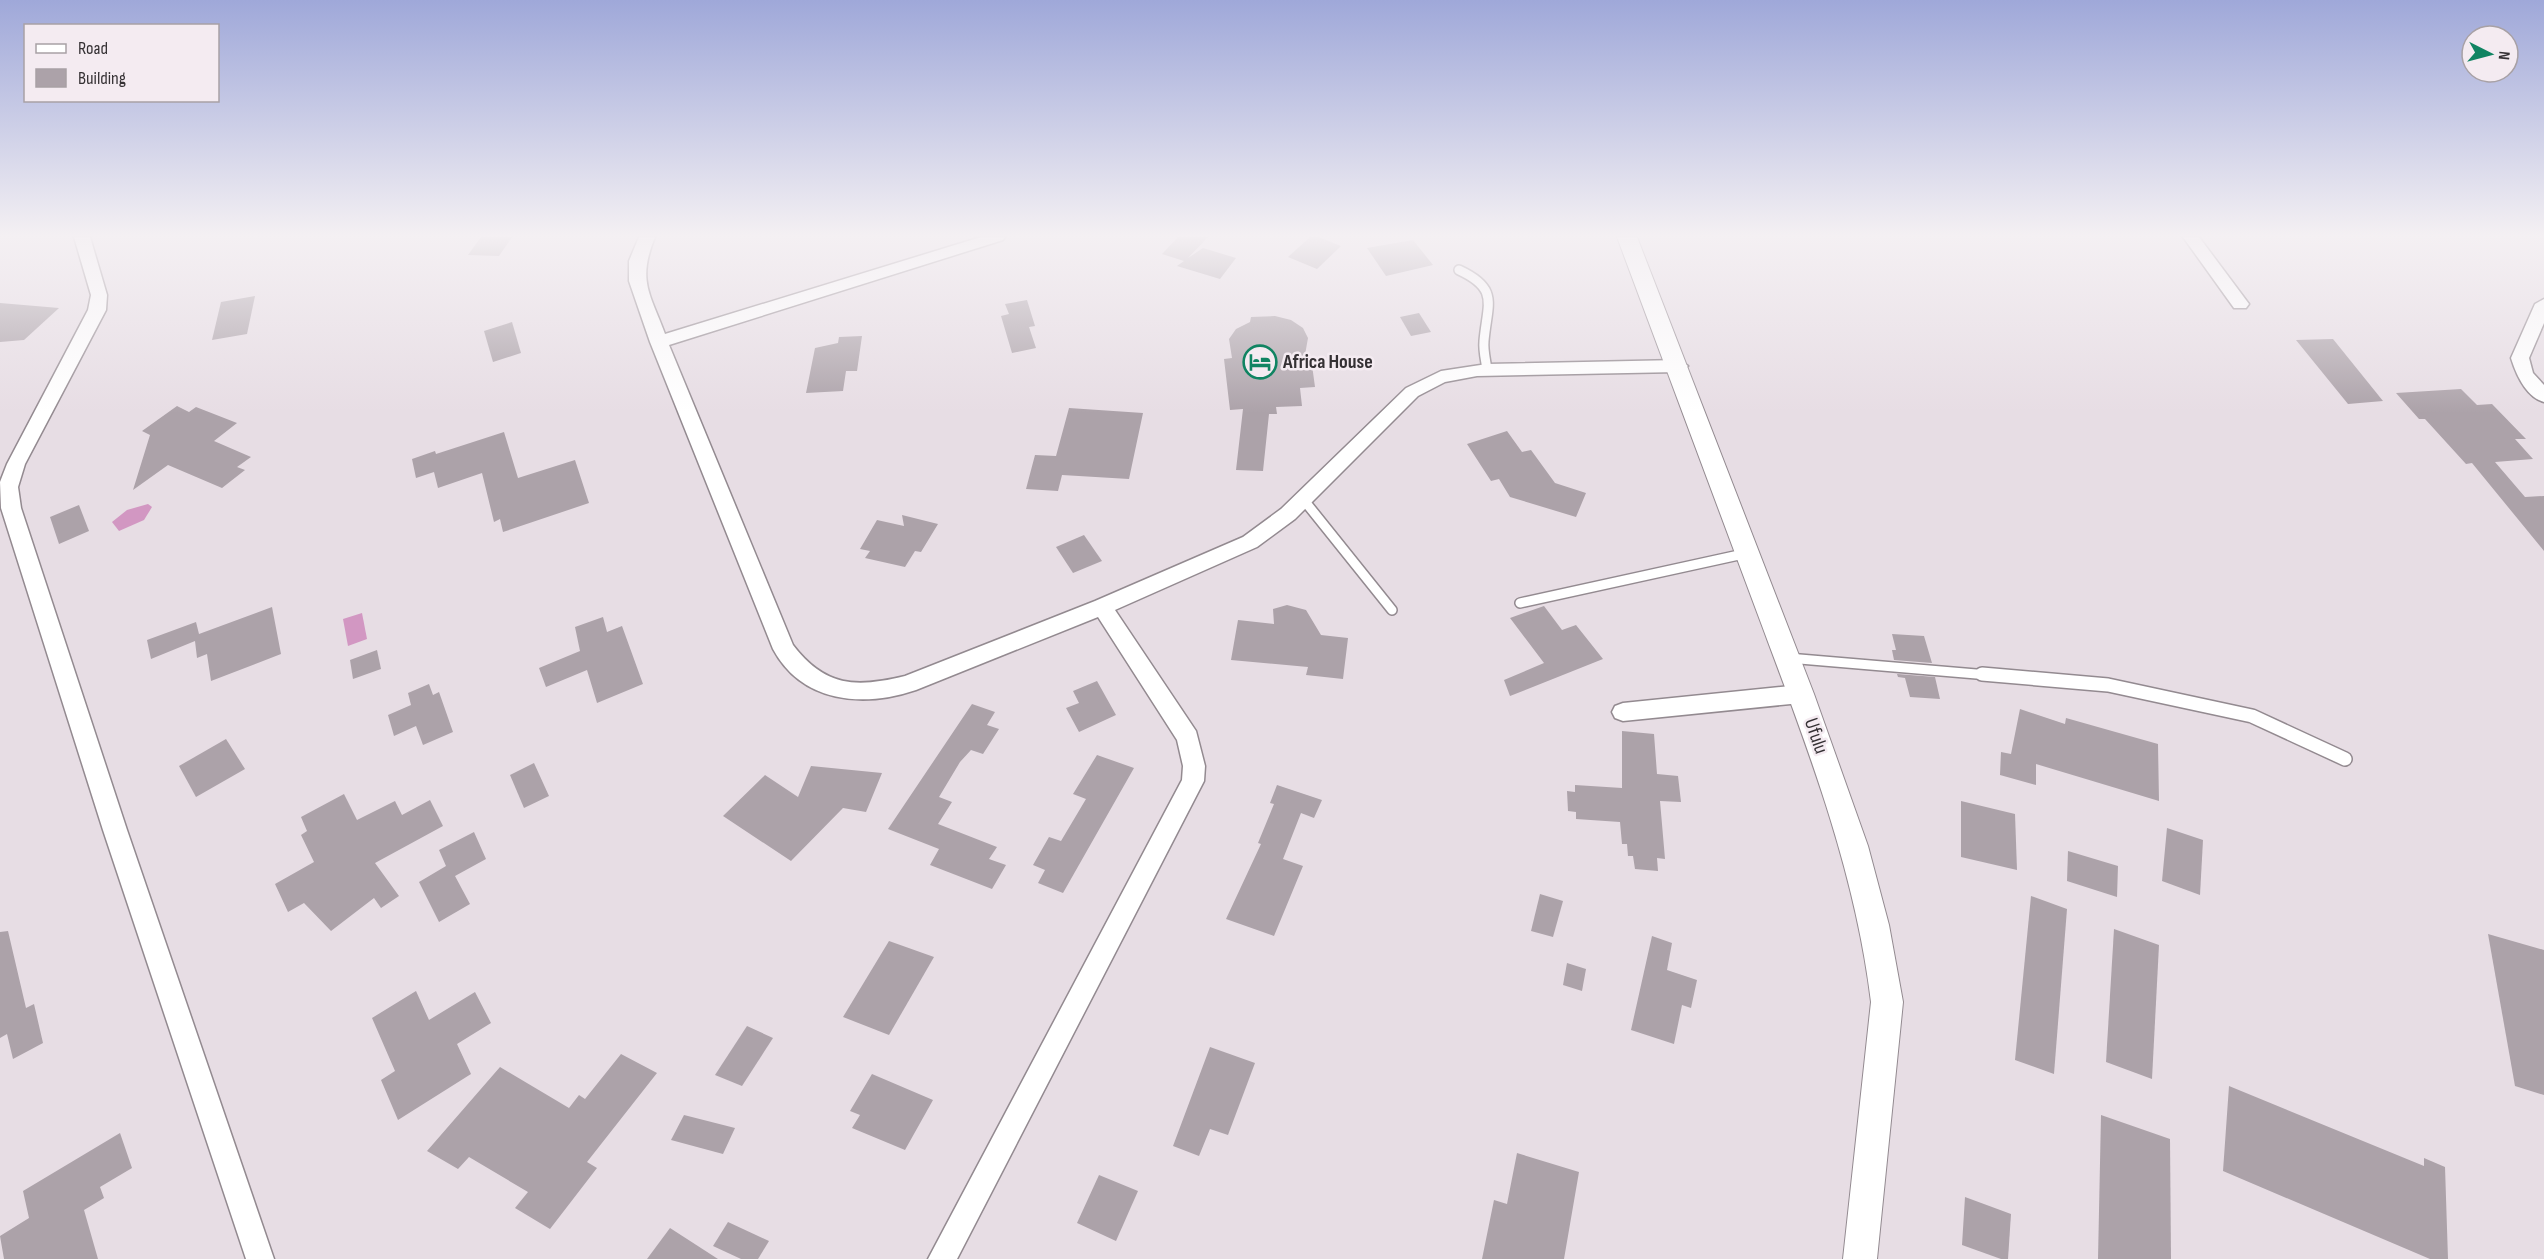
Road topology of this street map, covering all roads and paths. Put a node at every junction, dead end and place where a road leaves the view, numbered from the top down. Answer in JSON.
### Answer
{"nodes":[{"id":1,"x":99,"y":296,"type":"edge"},
{"id":2,"x":642,"y":296,"type":"edge"},
{"id":3,"x":808,"y":296,"type":"edge"},
{"id":4,"x":1489,"y":296,"type":"edge"},
{"id":5,"x":1651,"y":296,"type":"edge"},
{"id":6,"x":2234,"y":296,"type":"edge"},
{"id":7,"x":2240,"y":304,"type":"dead end"},
{"id":8,"x":2544,"y":304,"type":"edge"},
{"id":9,"x":659,"y":342,"type":"junction"},
{"id":10,"x":1679,"y":366,"type":"junction"},
{"id":11,"x":1487,"y":369,"type":"junction"},
{"id":12,"x":2544,"y":396,"type":"edge"},
{"id":13,"x":1303,"y":499,"type":"junction"},
{"id":14,"x":1749,"y":553,"type":"junction"},
{"id":15,"x":1520,"y":603,"type":"dead end"},
{"id":16,"x":1102,"y":607,"type":"junction"},
{"id":17,"x":1392,"y":610,"type":"dead end"},
{"id":18,"x":1788,"y":658,"type":"junction"},
{"id":19,"x":1802,"y":694,"type":"junction"},
{"id":20,"x":1623,"y":712,"type":"dead end"},
{"id":21,"x":2345,"y":759,"type":"dead end"},
{"id":22,"x":260,"y":1259,"type":"edge"},
{"id":23,"x":942,"y":1259,"type":"edge"},
{"id":24,"x":1860,"y":1259,"type":"edge"}],
"edges":[{"from":1,"to":22,"type":"street"},
{"from":2,"to":9,"type":"street"},
{"from":3,"to":9,"type":"street"},
{"from":4,"to":11,"type":"lane"},
{"from":5,"to":10,"type":"street","name":"Ufulu"},
{"from":6,"to":7,"type":"street"},
{"from":8,"to":12,"type":"street"},
{"from":9,"to":16,"type":"street"},
{"from":10,"to":11,"type":"street"},
{"from":10,"to":14,"type":"street","name":"Ufulu"},
{"from":11,"to":13,"type":"street"},
{"from":13,"to":16,"type":"street"},
{"from":13,"to":17,"type":"lane"},
{"from":14,"to":15,"type":"lane"},
{"from":14,"to":18,"type":"street","name":"Ufulu"},
{"from":16,"to":23,"type":"street"},
{"from":18,"to":19,"type":"street","name":"Ufulu"},
{"from":18,"to":21,"type":"lane"},
{"from":19,"to":20,"type":"street"},
{"from":19,"to":24,"type":"street","name":"Ufulu"}]}
